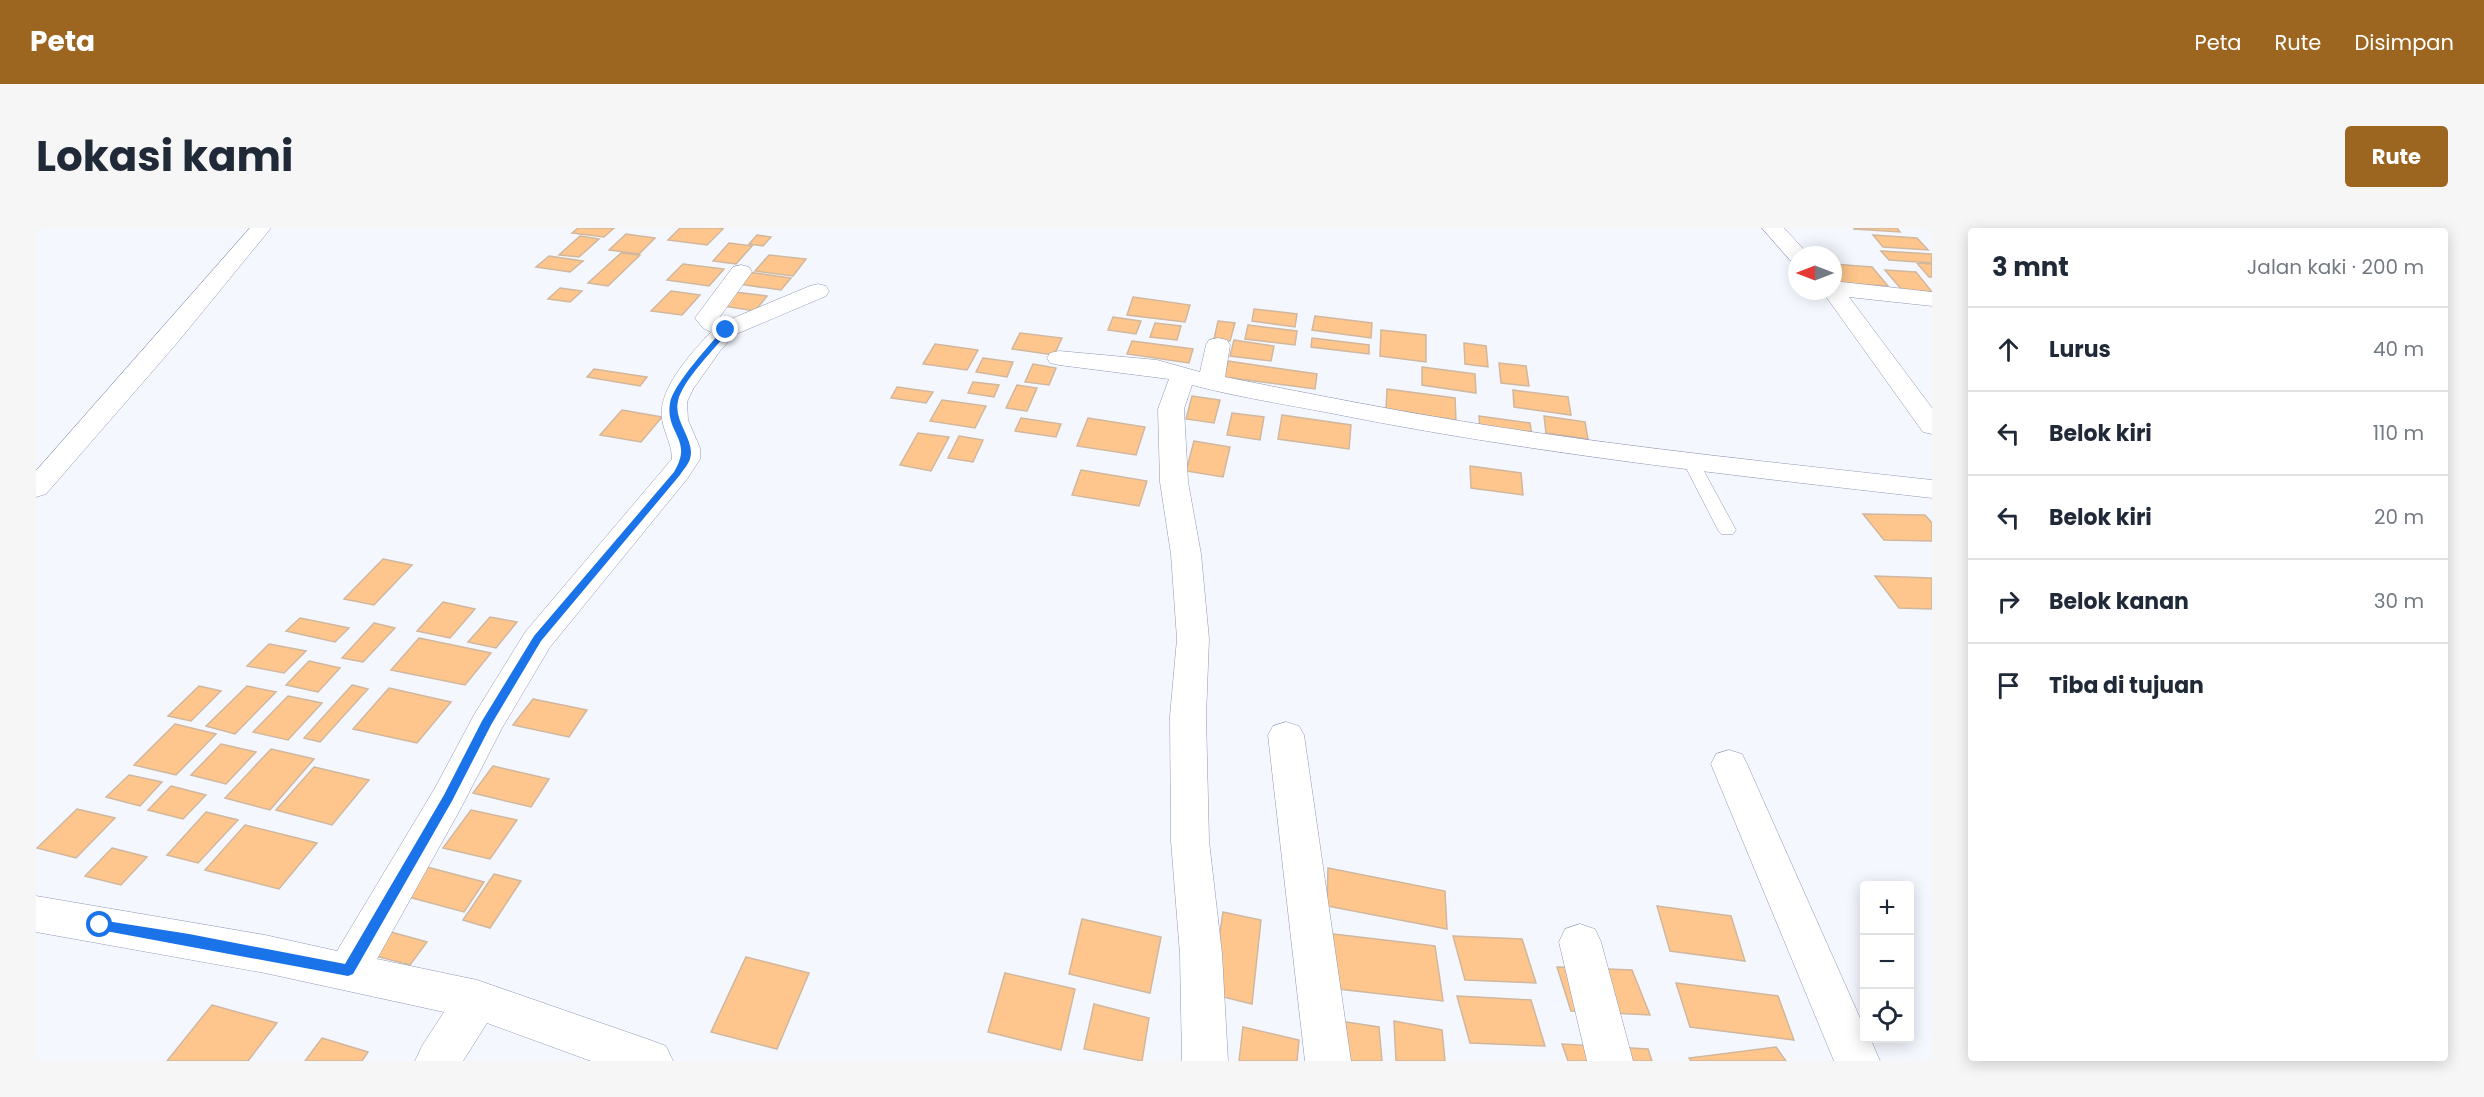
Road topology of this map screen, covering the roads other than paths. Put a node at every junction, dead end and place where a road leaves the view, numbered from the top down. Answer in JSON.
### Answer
{"nodes":[{"id":1,"x":261,"y":228,"type":"edge"},
{"id":2,"x":1772,"y":228,"type":"edge"},
{"id":3,"x":1789,"y":246,"type":"edge"},
{"id":4,"x":741,"y":272,"type":"dead end"},
{"id":5,"x":818,"y":291,"type":"dead end"},
{"id":6,"x":1842,"y":291,"type":"edge"},
{"id":7,"x":1932,"y":299,"type":"edge"},
{"id":8,"x":1840,"y":300,"type":"edge"},
{"id":9,"x":726,"y":330,"type":"junction"},
{"id":10,"x":1218,"y":345,"type":"dead end"},
{"id":11,"x":1059,"y":358,"type":"dead end"},
{"id":12,"x":1197,"y":378,"type":"junction"},
{"id":13,"x":1932,"y":426,"type":"edge"},
{"id":14,"x":1691,"y":462,"type":"junction"},
{"id":15,"x":36,"y":488,"type":"edge"},
{"id":16,"x":1932,"y":489,"type":"edge"},
{"id":17,"x":1727,"y":530,"type":"dead end"},
{"id":18,"x":1286,"y":735,"type":"dead end"},
{"id":19,"x":1729,"y":764,"type":"dead end"},
{"id":20,"x":36,"y":914,"type":"edge"},
{"id":21,"x":1580,"y":942,"type":"dead end"},
{"id":22,"x":348,"y":970,"type":"junction"},
{"id":23,"x":477,"y":1000,"type":"junction"},
{"id":24,"x":438,"y":1061,"type":"edge"},
{"id":25,"x":650,"y":1061,"type":"edge"},
{"id":26,"x":1205,"y":1061,"type":"edge"},
{"id":27,"x":1328,"y":1061,"type":"edge"},
{"id":28,"x":1610,"y":1061,"type":"edge"},
{"id":29,"x":1857,"y":1061,"type":"edge"}],
"edges":[{"from":1,"to":15,"type":"street"},
{"from":2,"to":3,"type":"street"},
{"from":4,"to":9,"type":"street"},
{"from":5,"to":9,"type":"street"},
{"from":6,"to":7,"type":"street"},
{"from":8,"to":13,"type":"street"},
{"from":9,"to":22,"type":"street"},
{"from":10,"to":12,"type":"street"},
{"from":11,"to":12,"type":"street"},
{"from":12,"to":14,"type":"street"},
{"from":12,"to":26,"type":"street"},
{"from":14,"to":16,"type":"street"},
{"from":14,"to":17,"type":"lane"},
{"from":18,"to":27,"type":"street"},
{"from":19,"to":29,"type":"street"},
{"from":20,"to":22,"type":"street"},
{"from":21,"to":28,"type":"street"},
{"from":22,"to":23,"type":"street"},
{"from":23,"to":24,"type":"street"},
{"from":23,"to":25,"type":"street"}]}
